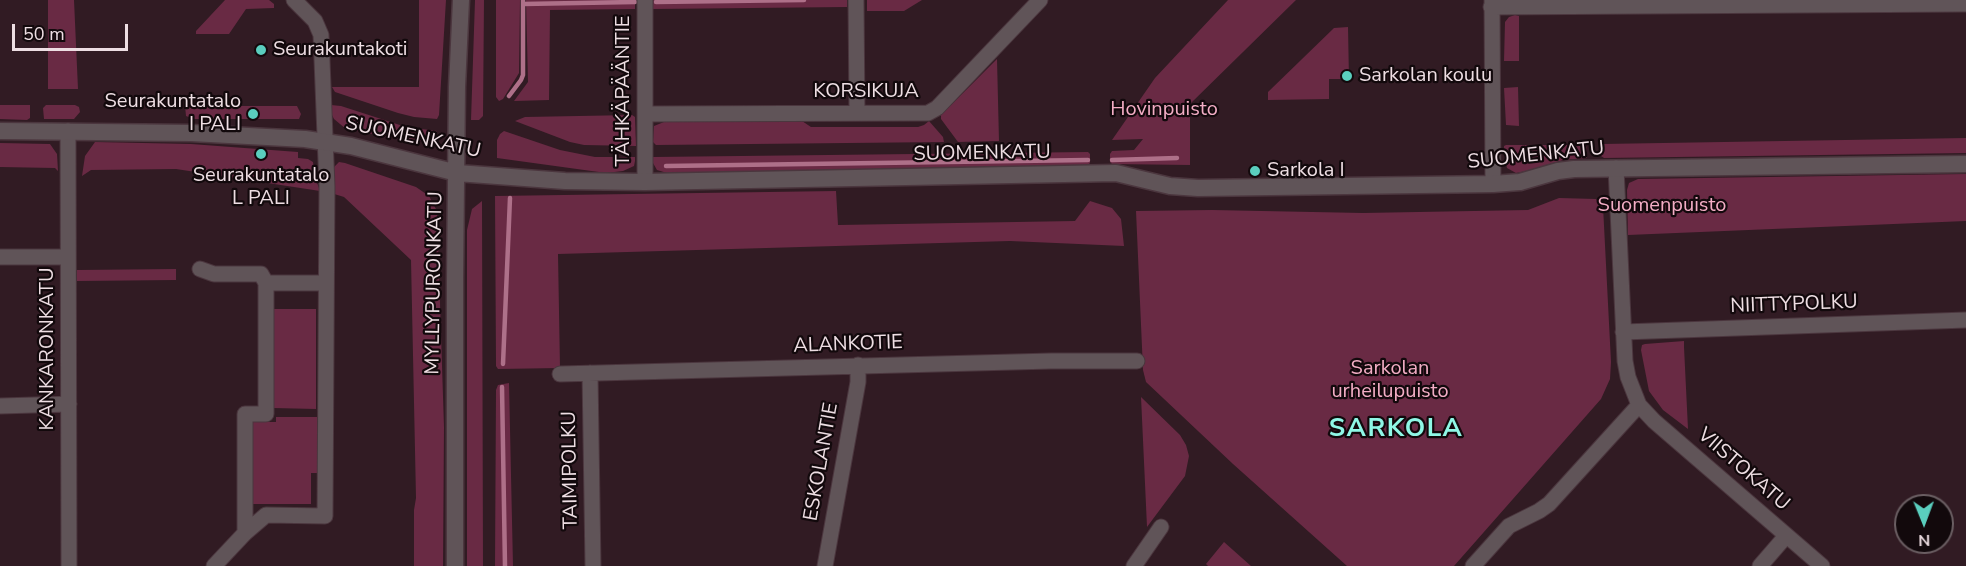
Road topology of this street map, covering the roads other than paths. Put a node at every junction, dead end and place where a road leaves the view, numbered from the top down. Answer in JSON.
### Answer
{"nodes":[{"id":1,"x":294,"y":0,"type":"edge"},
{"id":2,"x":461,"y":0,"type":"edge"},
{"id":3,"x":645,"y":0,"type":"edge"},
{"id":4,"x":856,"y":0,"type":"edge"},
{"id":5,"x":1040,"y":0,"type":"edge"},
{"id":6,"x":1768,"y":2,"type":"edge"},
{"id":7,"x":1492,"y":3,"type":"edge"},
{"id":8,"x":1966,"y":4,"type":"edge"},
{"id":9,"x":857,"y":113,"type":"junction"},
{"id":10,"x":645,"y":114,"type":"junction"},
{"id":11,"x":0,"y":131,"type":"edge"},
{"id":12,"x":68,"y":131,"type":"junction"},
{"id":13,"x":324,"y":140,"type":"junction"},
{"id":14,"x":1966,"y":164,"type":"edge"},
{"id":15,"x":1616,"y":168,"type":"junction"},
{"id":16,"x":457,"y":173,"type":"junction"},
{"id":17,"x":645,"y":182,"type":"junction"},
{"id":18,"x":1493,"y":184,"type":"junction"},
{"id":19,"x":0,"y":257,"type":"edge"},
{"id":20,"x":68,"y":257,"type":"junction"},
{"id":21,"x":200,"y":269,"type":"dead end"},
{"id":22,"x":266,"y":283,"type":"junction"},
{"id":23,"x":325,"y":283,"type":"junction"},
{"id":24,"x":1966,"y":320,"type":"edge"},
{"id":25,"x":1623,"y":332,"type":"junction"},
{"id":26,"x":1137,"y":360,"type":"dead end"},
{"id":27,"x":858,"y":365,"type":"junction"},
{"id":28,"x":590,"y":373,"type":"junction"},
{"id":29,"x":560,"y":374,"type":"dead end"},
{"id":30,"x":69,"y":404,"type":"junction"},
{"id":31,"x":1639,"y":405,"type":"junction"},
{"id":32,"x":0,"y":406,"type":"edge"},
{"id":33,"x":1161,"y":527,"type":"dead end"},
{"id":34,"x":245,"y":533,"type":"junction"},
{"id":35,"x":1786,"y":536,"type":"junction"},
{"id":36,"x":69,"y":566,"type":"edge"},
{"id":37,"x":214,"y":566,"type":"edge"},
{"id":38,"x":455,"y":566,"type":"edge"},
{"id":39,"x":593,"y":566,"type":"edge"},
{"id":40,"x":825,"y":566,"type":"edge"},
{"id":41,"x":1134,"y":566,"type":"edge"},
{"id":42,"x":1473,"y":566,"type":"edge"},
{"id":43,"x":1760,"y":566,"type":"edge"},
{"id":44,"x":1822,"y":566,"type":"edge"}],
"edges":[{"from":1,"to":13,"type":"street"},
{"from":2,"to":16,"type":"street","name":"MYLLYPURONKATU"},
{"from":3,"to":10,"type":"street","name":"TÄHKÄPÄÄNTIE"},
{"from":4,"to":9,"type":"street"},
{"from":5,"to":9,"type":"street","name":"KORSIKUJA"},
{"from":6,"to":7,"type":"street"},
{"from":6,"to":8,"type":"street"},
{"from":7,"to":18,"type":"street"},
{"from":9,"to":10,"type":"street","name":"KORSIKUJA"},
{"from":10,"to":17,"type":"street","name":"TÄHKÄPÄÄNTIE"},
{"from":11,"to":12,"type":"street","name":"SUOMENKATU"},
{"from":12,"to":13,"type":"street","name":"SUOMENKATU"},
{"from":12,"to":20,"type":"street","name":"KANKARONKATU"},
{"from":13,"to":16,"type":"street","name":"SUOMENKATU"},
{"from":13,"to":23,"type":"street"},
{"from":14,"to":15,"type":"street","name":"SUOMENKATU"},
{"from":15,"to":18,"type":"street","name":"SUOMENKATU"},
{"from":15,"to":25,"type":"street"},
{"from":16,"to":17,"type":"street","name":"SUOMENKATU"},
{"from":16,"to":38,"type":"street","name":"MYLLYPURONKATU"},
{"from":17,"to":18,"type":"street","name":"SUOMENKATU"},
{"from":19,"to":20,"type":"street"},
{"from":20,"to":30,"type":"street","name":"KANKARONKATU"},
{"from":21,"to":22,"type":"street"},
{"from":22,"to":23,"type":"street"},
{"from":22,"to":34,"type":"street"},
{"from":23,"to":34,"type":"street"},
{"from":24,"to":25,"type":"street","name":"NIITTYPOLKU"},
{"from":25,"to":31,"type":"street"},
{"from":26,"to":27,"type":"street","name":"ALANKOTIE"},
{"from":27,"to":28,"type":"street","name":"ALANKOTIE"},
{"from":27,"to":40,"type":"street","name":"ESKOLANTIE"},
{"from":28,"to":29,"type":"street","name":"ALANKOTIE"},
{"from":28,"to":39,"type":"street","name":"TAIMIPOLKU"},
{"from":30,"to":32,"type":"street"},
{"from":30,"to":36,"type":"street","name":"KANKARONKATU"},
{"from":31,"to":35,"type":"street","name":"VIISTOKATU"},
{"from":31,"to":42,"type":"street"},
{"from":33,"to":41,"type":"street"},
{"from":34,"to":37,"type":"street"},
{"from":35,"to":43,"type":"street"},
{"from":35,"to":44,"type":"street","name":"VIISTOKATU"}]}
